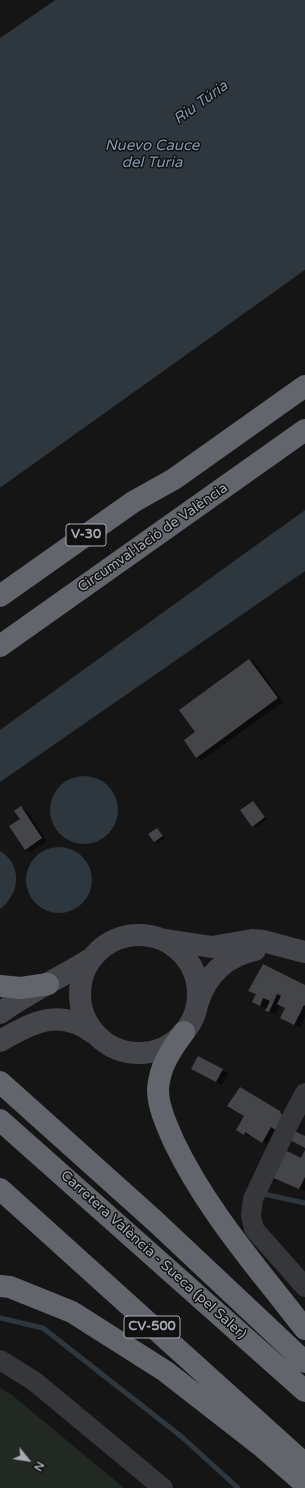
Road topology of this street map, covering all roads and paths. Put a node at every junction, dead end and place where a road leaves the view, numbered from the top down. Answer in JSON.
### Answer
{"nodes":[{"id":1,"x":305,"y":386,"type":"edge"},
{"id":2,"x":305,"y":430,"type":"edge"},
{"id":3,"x":174,"y":479,"type":"junction"},
{"id":4,"x":0,"y":596,"type":"edge"},
{"id":5,"x":0,"y":613,"type":"edge"},
{"id":6,"x":0,"y":646,"type":"edge"},
{"id":7,"x":163,"y":940,"type":"junction"},
{"id":8,"x":279,"y":946,"type":"junction"},
{"id":9,"x":305,"y":952,"type":"edge"},
{"id":10,"x":93,"y":957,"type":"junction"},
{"id":11,"x":48,"y":984,"type":"junction"},
{"id":12,"x":0,"y":986,"type":"edge"},
{"id":13,"x":197,"y":1005,"type":"junction"},
{"id":14,"x":0,"y":1013,"type":"edge"},
{"id":15,"x":184,"y":1032,"type":"junction"},
{"id":16,"x":96,"y":1034,"type":"junction"},
{"id":17,"x":0,"y":1041,"type":"edge"},
{"id":18,"x":0,"y":1082,"type":"edge"},
{"id":19,"x":305,"y":1093,"type":"edge"},
{"id":20,"x":0,"y":1120,"type":"edge"},
{"id":21,"x":0,"y":1189,"type":"edge"},
{"id":22,"x":0,"y":1286,"type":"edge"},
{"id":23,"x":305,"y":1287,"type":"edge"},
{"id":24,"x":305,"y":1328,"type":"edge"},
{"id":25,"x":0,"y":1360,"type":"edge"},
{"id":26,"x":305,"y":1362,"type":"edge"},
{"id":27,"x":305,"y":1391,"type":"edge"},
{"id":28,"x":305,"y":1464,"type":"edge"},
{"id":29,"x":305,"y":1484,"type":"edge"},
{"id":30,"x":163,"y":1488,"type":"edge"}],
"edges":[{"from":1,"to":3,"type":"highway","number":"V-30"},
{"from":2,"to":6,"type":"highway","name":"Circumval·lació de València","number":"V-30"},
{"from":3,"to":4,"type":"highway","number":"V-30"},
{"from":3,"to":5,"type":"highway"},
{"from":7,"to":8,"type":"street"},
{"from":7,"to":10,"type":"street"},
{"from":7,"to":13,"type":"street"},
{"from":8,"to":9,"type":"street"},
{"from":8,"to":13,"type":"street"},
{"from":10,"to":11,"type":"street"},
{"from":10,"to":16,"type":"street"},
{"from":11,"to":12,"type":"highway"},
{"from":11,"to":14,"type":"street"},
{"from":13,"to":15,"type":"street"},
{"from":15,"to":16,"type":"street"},
{"from":15,"to":24,"type":"highway"},
{"from":16,"to":17,"type":"street"},
{"from":18,"to":26,"type":"highway"},
{"from":19,"to":23,"type":"street"},
{"from":20,"to":27,"type":"highway","name":"Carretera València - Sueca (pel Saler)"},
{"from":21,"to":28,"type":"highway","number":"CV-500"},
{"from":22,"to":29,"type":"highway"},
{"from":25,"to":30,"type":"street"}]}
